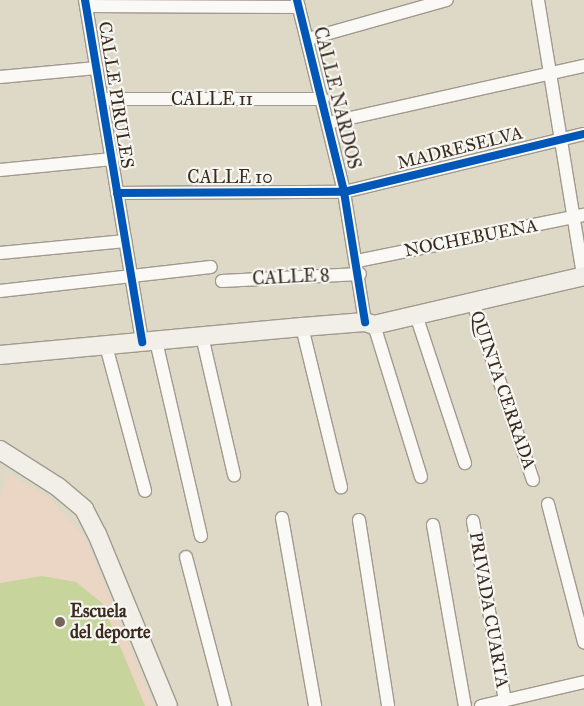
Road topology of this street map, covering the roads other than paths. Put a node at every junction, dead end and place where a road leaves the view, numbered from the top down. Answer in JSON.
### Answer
{"nodes":[{"id":1,"x":447,"y":0,"type":"edge"},
{"id":2,"x":539,"y":0,"type":"edge"},
{"id":3,"x":86,"y":3,"type":"edge"},
{"id":4,"x":298,"y":4,"type":"edge"},
{"id":5,"x":308,"y":40,"type":"junction"},
{"id":6,"x":584,"y":66,"type":"edge"},
{"id":7,"x":96,"y":68,"type":"junction"},
{"id":8,"x":550,"y":73,"type":"junction"},
{"id":9,"x":0,"y":77,"type":"edge"},
{"id":10,"x":102,"y":99,"type":"junction"},
{"id":11,"x":323,"y":99,"type":"junction"},
{"id":12,"x":328,"y":124,"type":"junction"},
{"id":13,"x":584,"y":134,"type":"edge"},
{"id":14,"x":561,"y":139,"type":"junction"},
{"id":15,"x":112,"y":159,"type":"junction"},
{"id":16,"x":0,"y":170,"type":"edge"},
{"id":17,"x":344,"y":192,"type":"junction"},
{"id":18,"x":117,"y":193,"type":"junction"},
{"id":19,"x":579,"y":216,"type":"edge"},
{"id":20,"x":125,"y":241,"type":"junction"},
{"id":21,"x":0,"y":253,"type":"edge"},
{"id":22,"x":212,"y":266,"type":"dead end"},
{"id":23,"x":359,"y":268,"type":"junction"},
{"id":24,"x":584,"y":276,"type":"edge"},
{"id":25,"x":131,"y":278,"type":"junction"},
{"id":26,"x":222,"y":280,"type":"dead end"},
{"id":27,"x":0,"y":291,"type":"edge"},
{"id":28,"x":472,"y":300,"type":"junction"},
{"id":29,"x":416,"y":314,"type":"junction"},
{"id":30,"x":370,"y":324,"type":"junction"},
{"id":31,"x":302,"y":327,"type":"junction"},
{"id":32,"x":202,"y":336,"type":"junction"},
{"id":33,"x":149,"y":342,"type":"junction"},
{"id":34,"x":106,"y":346,"type":"junction"},
{"id":35,"x":0,"y":355,"type":"edge"},
{"id":36,"x":0,"y":450,"type":"edge"},
{"id":37,"x":465,"y":463,"type":"dead end"},
{"id":38,"x":234,"y":475,"type":"dead end"},
{"id":39,"x":421,"y":477,"type":"dead end"},
{"id":40,"x":533,"y":480,"type":"dead end"},
{"id":41,"x":341,"y":487,"type":"dead end"},
{"id":42,"x":146,"y":492,"type":"dead end"},
{"id":43,"x":548,"y":504,"type":"dead end"},
{"id":44,"x":282,"y":518,"type":"dead end"},
{"id":45,"x":359,"y":520,"type":"dead end"},
{"id":46,"x":473,"y":521,"type":"dead end"},
{"id":47,"x":433,"y":525,"type":"dead end"},
{"id":48,"x":201,"y":536,"type":"dead end"},
{"id":49,"x":186,"y":557,"type":"dead end"},
{"id":50,"x":584,"y":642,"type":"edge"},
{"id":51,"x":584,"y":682,"type":"edge"},
{"id":52,"x":530,"y":694,"type":"junction"},
{"id":53,"x":505,"y":700,"type":"junction"},
{"id":54,"x":168,"y":706,"type":"edge"},
{"id":55,"x":225,"y":706,"type":"edge"},
{"id":56,"x":315,"y":706,"type":"edge"},
{"id":57,"x":388,"y":706,"type":"edge"},
{"id":58,"x":465,"y":706,"type":"edge"},
{"id":59,"x":481,"y":706,"type":"edge"},
{"id":60,"x":535,"y":706,"type":"edge"}],
"edges":[{"from":1,"to":5,"type":"street"},
{"from":2,"to":8,"type":"street"},
{"from":3,"to":4,"type":"street"},
{"from":3,"to":7,"type":"street","name":"CALLE PIRULES"},
{"from":4,"to":5,"type":"street","name":"CALLE NARDOS"},
{"from":5,"to":11,"type":"street","name":"CALLE NARDOS"},
{"from":6,"to":8,"type":"street"},
{"from":7,"to":9,"type":"street"},
{"from":7,"to":10,"type":"street","name":"CALLE PIRULES"},
{"from":8,"to":12,"type":"street"},
{"from":8,"to":14,"type":"street"},
{"from":10,"to":11,"type":"street","name":"CALLE 11"},
{"from":10,"to":15,"type":"street","name":"CALLE PIRULES"},
{"from":11,"to":12,"type":"street","name":"CALLE NARDOS"},
{"from":12,"to":17,"type":"street","name":"CALLE NARDOS"},
{"from":13,"to":14,"type":"street","name":"MADRESELVA"},
{"from":14,"to":17,"type":"street","name":"MADRESELVA"},
{"from":14,"to":19,"type":"street"},
{"from":15,"to":16,"type":"street"},
{"from":15,"to":18,"type":"street","name":"CALLE PIRULES"},
{"from":17,"to":18,"type":"street","name":"CALLE 10"},
{"from":17,"to":23,"type":"street","name":"CALLE NARDOS"},
{"from":18,"to":20,"type":"street","name":"CALLE PIRULES"},
{"from":19,"to":23,"type":"street","name":"NOCHEBUENA"},
{"from":19,"to":24,"type":"street"},
{"from":20,"to":21,"type":"street"},
{"from":20,"to":25,"type":"street","name":"CALLE PIRULES"},
{"from":22,"to":25,"type":"street"},
{"from":23,"to":26,"type":"street","name":"CALLE 8"},
{"from":23,"to":30,"type":"street","name":"CALLE NARDOS"},
{"from":24,"to":28,"type":"main road"},
{"from":25,"to":27,"type":"street"},
{"from":25,"to":33,"type":"street","name":"CALLE PIRULES"},
{"from":28,"to":29,"type":"main road"},
{"from":28,"to":40,"type":"street","name":"QUINTA CERRADA"},
{"from":29,"to":30,"type":"main road"},
{"from":29,"to":37,"type":"street"},
{"from":30,"to":31,"type":"main road"},
{"from":30,"to":39,"type":"street","name":"CALLE NARDOS"},
{"from":31,"to":32,"type":"main road"},
{"from":31,"to":41,"type":"street"},
{"from":32,"to":33,"type":"main road"},
{"from":32,"to":38,"type":"street"},
{"from":33,"to":34,"type":"main road"},
{"from":33,"to":48,"type":"street","name":"CALLE PIRULES"},
{"from":34,"to":35,"type":"main road"},
{"from":34,"to":42,"type":"street"},
{"from":36,"to":54,"type":"main road"},
{"from":43,"to":50,"type":"street"},
{"from":44,"to":56,"type":"street"},
{"from":45,"to":57,"type":"street"},
{"from":46,"to":53,"type":"street","name":"PRIVADA CUARTA"},
{"from":47,"to":58,"type":"street"},
{"from":49,"to":55,"type":"street"},
{"from":51,"to":52,"type":"street"},
{"from":52,"to":53,"type":"street"},
{"from":52,"to":60,"type":"street"},
{"from":53,"to":59,"type":"street"}]}
